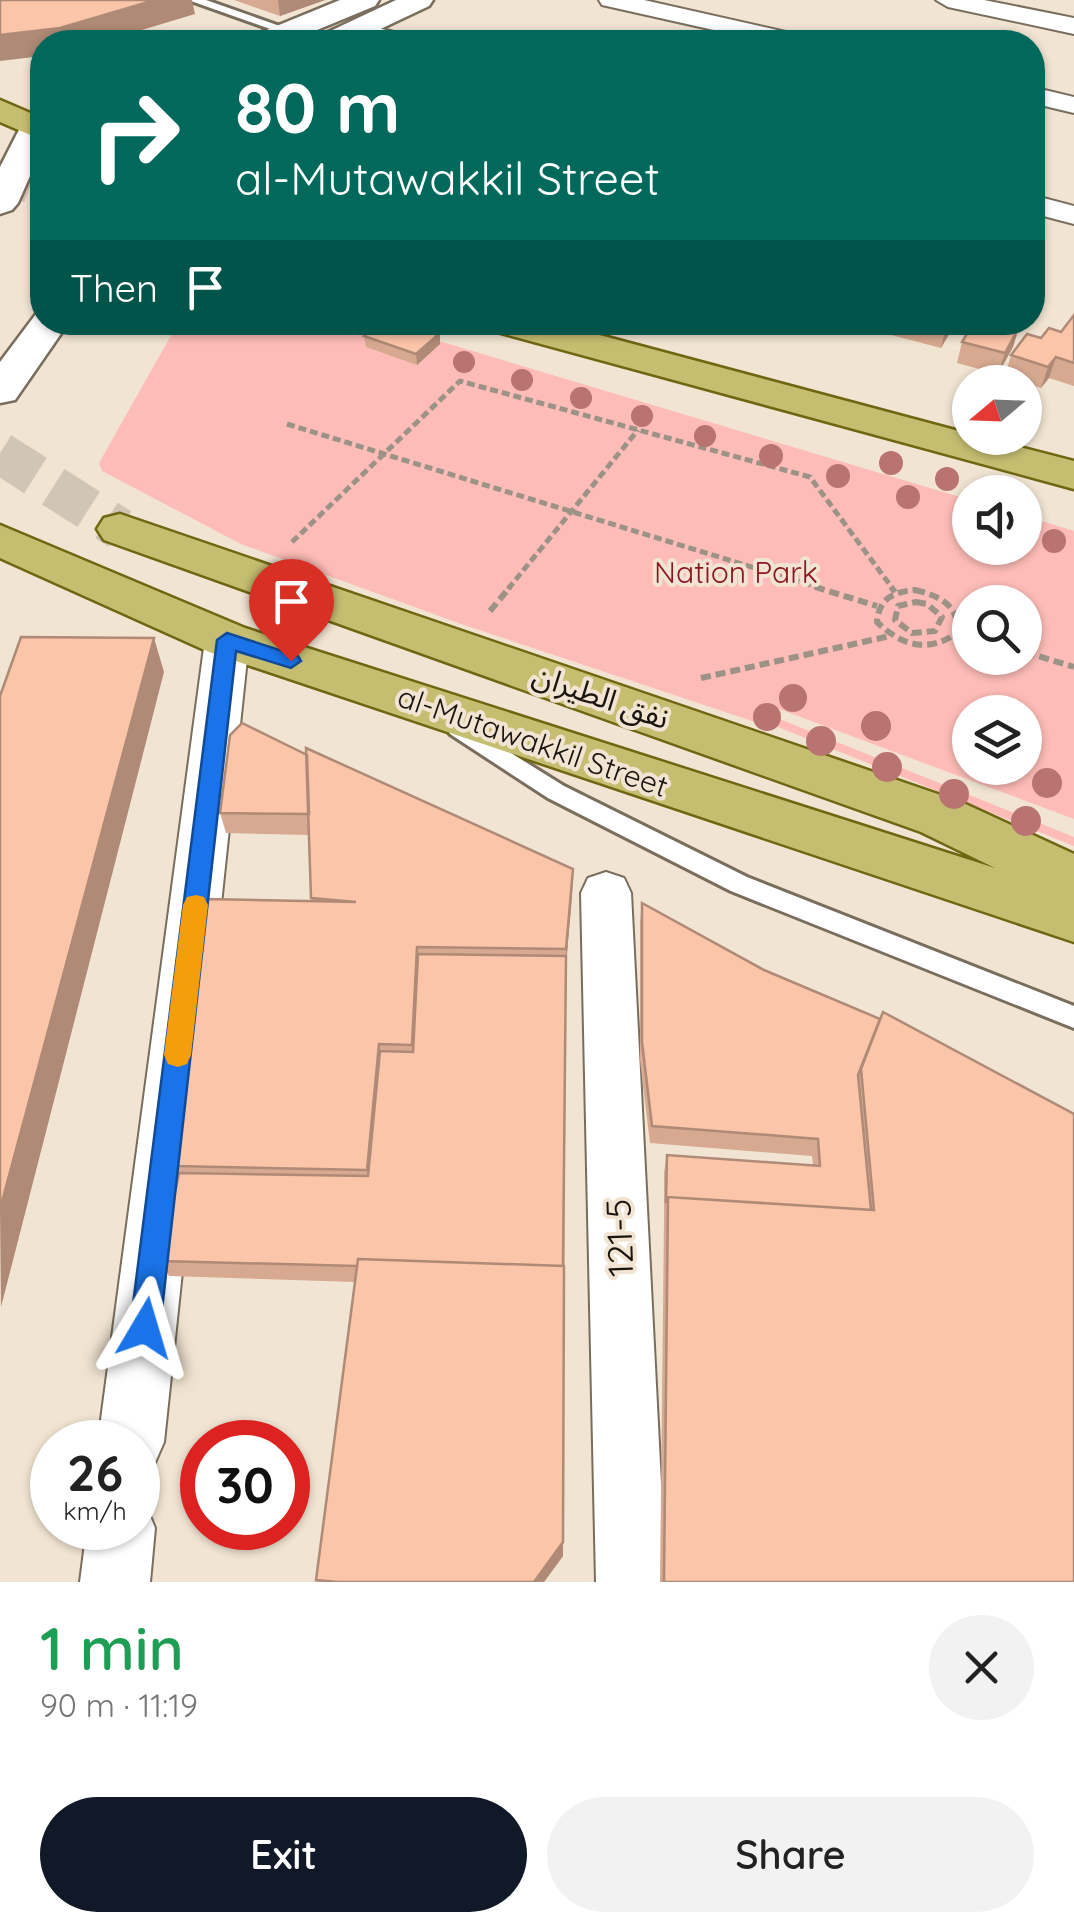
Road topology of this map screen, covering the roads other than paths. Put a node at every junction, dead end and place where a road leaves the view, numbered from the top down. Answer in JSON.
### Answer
{"nodes":[{"id":1,"x":194,"y":0,"type":"edge"},
{"id":2,"x":364,"y":0,"type":"edge"},
{"id":3,"x":420,"y":0,"type":"edge"},
{"id":4,"x":611,"y":0,"type":"edge"},
{"id":5,"x":948,"y":0,"type":"edge"},
{"id":6,"x":1074,"y":26,"type":"edge"},
{"id":7,"x":286,"y":30,"type":"edge"},
{"id":8,"x":296,"y":30,"type":"edge"},
{"id":9,"x":356,"y":30,"type":"edge"},
{"id":10,"x":745,"y":30,"type":"edge"},
{"id":11,"x":1045,"y":99,"type":"edge"},
{"id":12,"x":1074,"y":105,"type":"edge"},
{"id":13,"x":0,"y":110,"type":"edge"},
{"id":14,"x":30,"y":123,"type":"edge"},
{"id":15,"x":30,"y":130,"type":"edge"},
{"id":16,"x":0,"y":141,"type":"edge"},
{"id":17,"x":30,"y":146,"type":"edge"},
{"id":18,"x":0,"y":203,"type":"edge"},
{"id":19,"x":1045,"y":207,"type":"edge"},
{"id":20,"x":1074,"y":214,"type":"edge"},
{"id":21,"x":41,"y":335,"type":"edge"},
{"id":22,"x":552,"y":335,"type":"edge"},
{"id":23,"x":688,"y":335,"type":"edge"},
{"id":24,"x":0,"y":391,"type":"edge"},
{"id":25,"x":952,"y":408,"type":"edge"},
{"id":26,"x":1042,"y":433,"type":"edge"},
{"id":27,"x":1074,"y":442,"type":"edge"},
{"id":28,"x":1074,"y":475,"type":"edge"},
{"id":29,"x":120,"y":529,"type":"tunnel mouth"},
{"id":30,"x":0,"y":540,"type":"edge"},
{"id":31,"x":227,"y":640,"type":"junction"},
{"id":32,"x":418,"y":702,"type":"junction"},
{"id":33,"x":1074,"y":880,"type":"edge"},
{"id":34,"x":606,"y":893,"type":"dead end"},
{"id":35,"x":1074,"y":918,"type":"edge"},
{"id":36,"x":1074,"y":1018,"type":"edge"},
{"id":37,"x":134,"y":1420,"type":"edge"},
{"id":38,"x":118,"y":1550,"type":"edge"},
{"id":39,"x":114,"y":1582,"type":"edge"},
{"id":40,"x":631,"y":1582,"type":"edge"}],
"edges":[{"from":1,"to":7,"type":"lane"},
{"from":2,"to":8,"type":"main road"},
{"from":3,"to":9,"type":"main road"},
{"from":4,"to":10,"type":"street"},
{"from":5,"to":6,"type":"street"},
{"from":11,"to":12,"type":"street"},
{"from":13,"to":14,"type":"main road"},
{"from":15,"to":16,"type":"main road"},
{"from":17,"to":18,"type":"main road"},
{"from":19,"to":20,"type":"street"},
{"from":21,"to":24,"type":"main road"},
{"from":22,"to":28,"type":"main road"},
{"from":23,"to":25,"type":"main road"},
{"from":26,"to":27,"type":"main road"},
{"from":29,"to":33,"type":"main road","name":"نفق الطيران"},
{"from":30,"to":31,"type":"main road","name":"al-Mutawakkil Street"},
{"from":31,"to":32,"type":"main road","name":"al-Mutawakkil Street"},
{"from":31,"to":37,"type":"street"},
{"from":32,"to":35,"type":"main road","name":"al-Mutawakkil Street"},
{"from":32,"to":36,"type":"lane"},
{"from":34,"to":40,"type":"street","name":"121-5"},
{"from":38,"to":39,"type":"street"}]}
